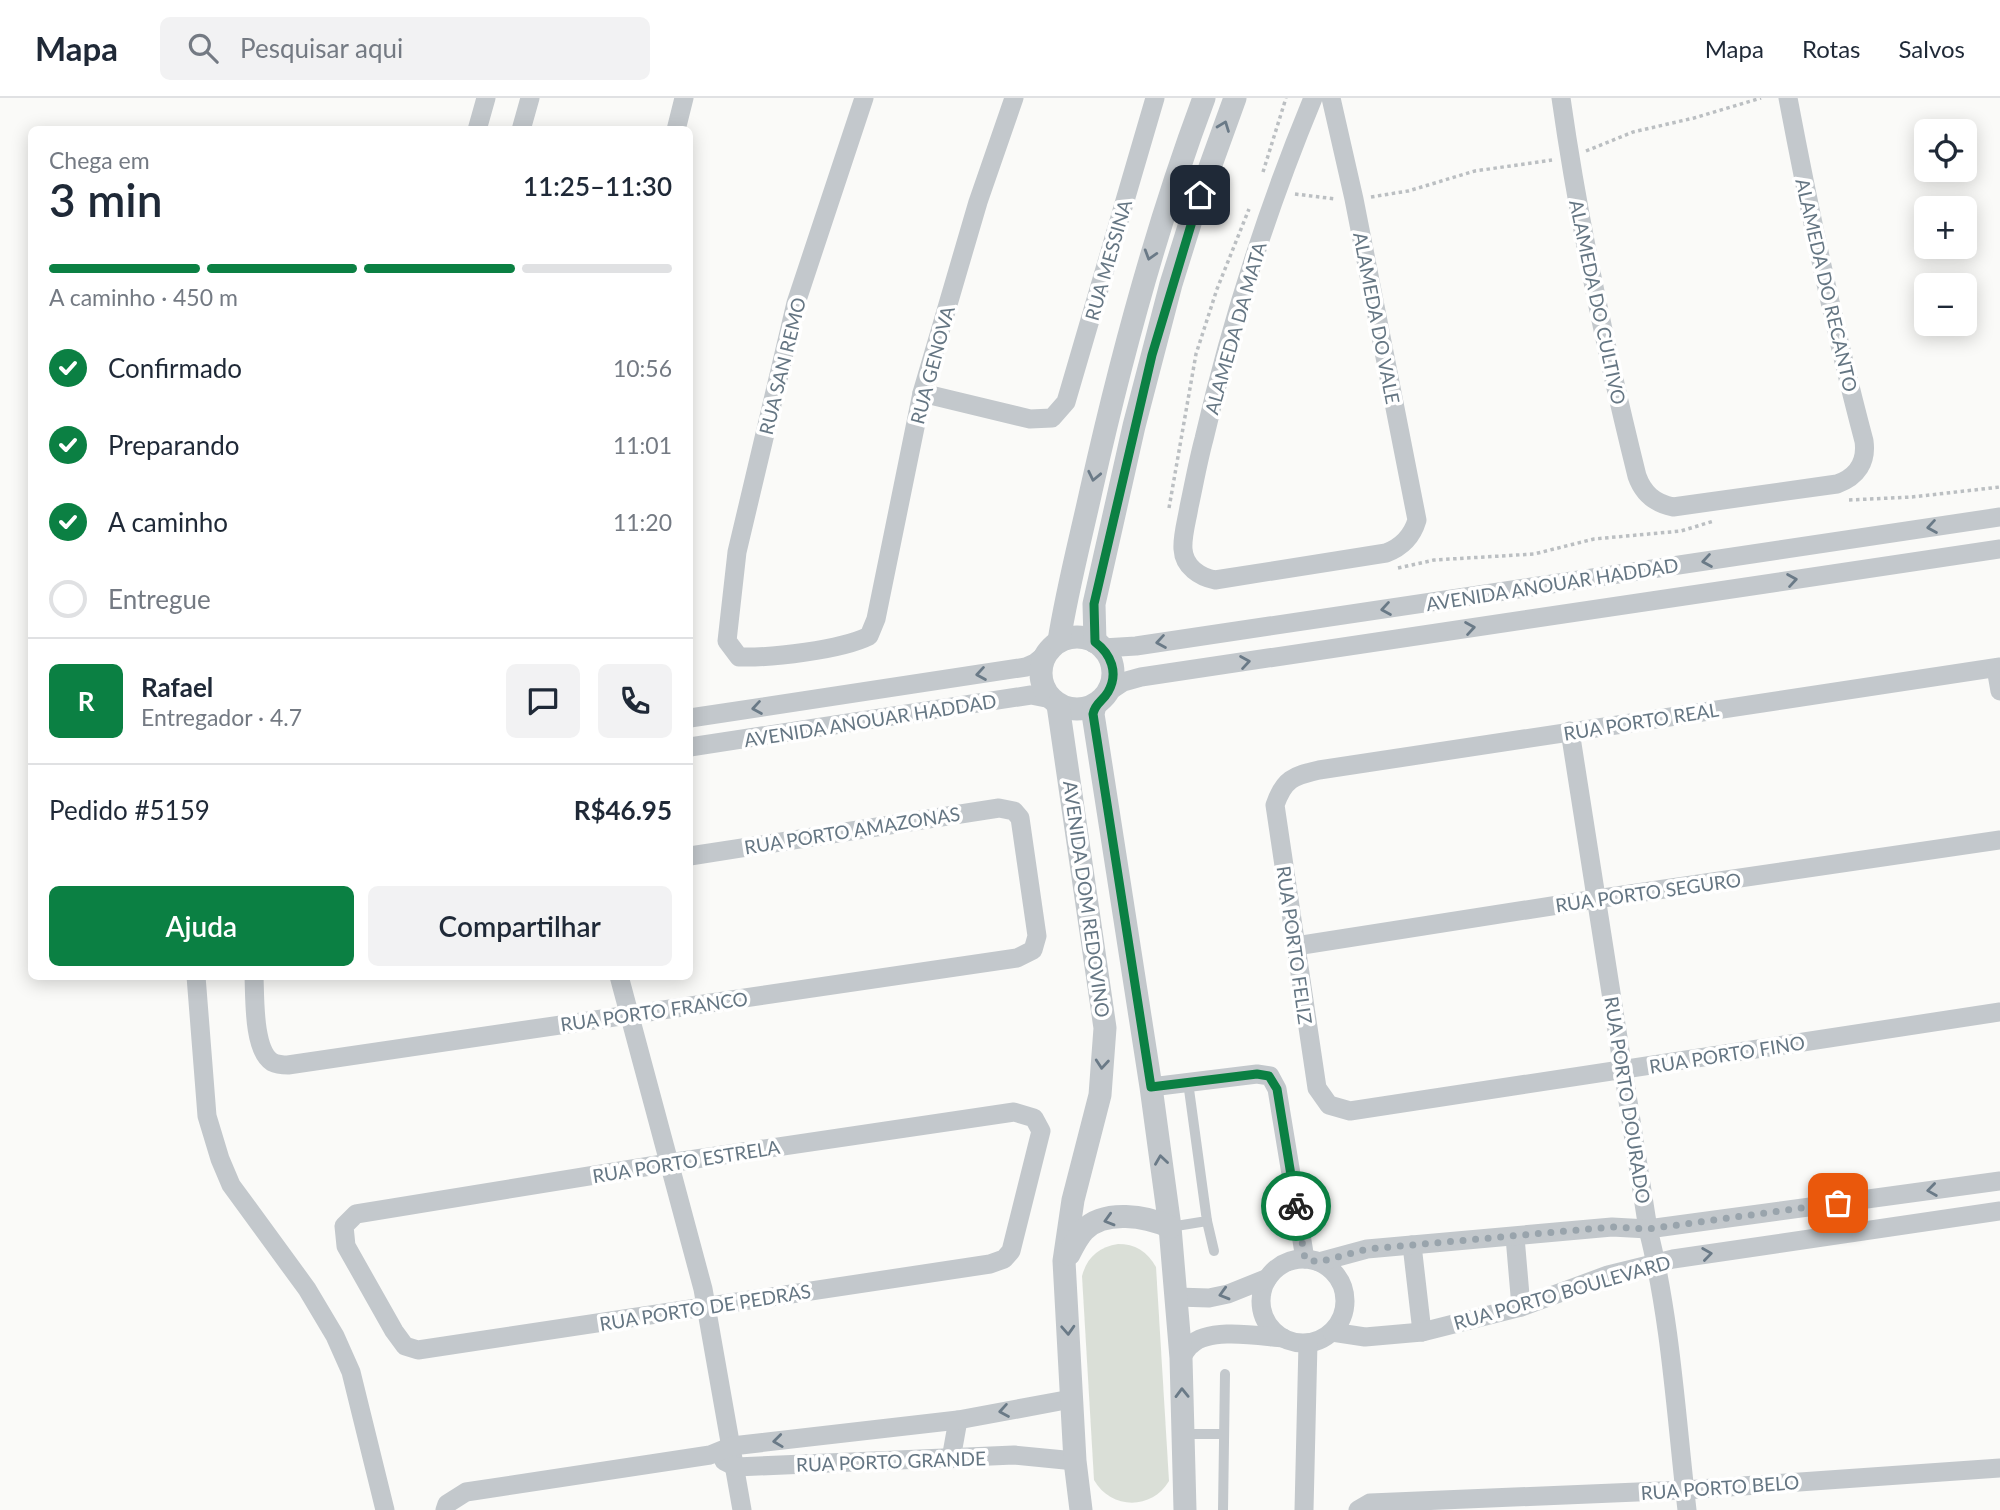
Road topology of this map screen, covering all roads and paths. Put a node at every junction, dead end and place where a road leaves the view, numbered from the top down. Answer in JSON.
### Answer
{"nodes":[{"id":1,"x":486,"y":98,"type":"edge"},
{"id":2,"x":530,"y":98,"type":"edge"},
{"id":3,"x":684,"y":98,"type":"edge"},
{"id":4,"x":864,"y":98,"type":"edge"},
{"id":5,"x":1014,"y":98,"type":"edge"},
{"id":6,"x":1155,"y":98,"type":"edge"},
{"id":7,"x":1204,"y":98,"type":"edge"},
{"id":8,"x":1235,"y":98,"type":"edge"},
{"id":9,"x":1286,"y":98,"type":"edge"},
{"id":10,"x":1313,"y":98,"type":"edge"},
{"id":11,"x":1331,"y":98,"type":"edge"},
{"id":12,"x":1561,"y":98,"type":"edge"},
{"id":13,"x":1761,"y":98,"type":"edge"},
{"id":14,"x":1788,"y":98,"type":"edge"},
{"id":15,"x":478,"y":126,"type":"edge"},
{"id":16,"x":522,"y":126,"type":"edge"},
{"id":17,"x":677,"y":126,"type":"edge"},
{"id":18,"x":1569,"y":157,"type":"junction"},
{"id":19,"x":1262,"y":174,"type":"dead end"},
{"id":20,"x":1276,"y":191,"type":"junction"},
{"id":21,"x":1354,"y":199,"type":"junction"},
{"id":22,"x":1253,"y":201,"type":"dead end"},
{"id":23,"x":922,"y":393,"type":"junction"},
{"id":24,"x":2000,"y":487,"type":"edge"},
{"id":25,"x":1652,"y":499,"type":"joint"},
{"id":26,"x":1843,"y":500,"type":"dead end"},
{"id":27,"x":1168,"y":516,"type":"dead end"},
{"id":28,"x":2000,"y":517,"type":"edge"},
{"id":29,"x":1718,"y":520,"type":"dead end"},
{"id":30,"x":1410,"y":537,"type":"joint"},
{"id":31,"x":2000,"y":549,"type":"edge"},
{"id":32,"x":1395,"y":569,"type":"dead end"},
{"id":33,"x":869,"y":636,"type":"joint"},
{"id":34,"x":1099,"y":645,"type":"junction"},
{"id":35,"x":1052,"y":648,"type":"junction"},
{"id":36,"x":1998,"y":667,"type":"edge"},
{"id":37,"x":2000,"y":691,"type":"edge"},
{"id":38,"x":1101,"y":699,"type":"junction"},
{"id":39,"x":1054,"y":702,"type":"junction"},
{"id":40,"x":693,"y":718,"type":"edge"},
{"id":41,"x":1570,"y":731,"type":"junction"},
{"id":42,"x":693,"y":747,"type":"edge"},
{"id":43,"x":1286,"y":783,"type":"joint"},
{"id":44,"x":2000,"y":840,"type":"edge"},
{"id":45,"x":693,"y":856,"type":"edge"},
{"id":46,"x":1597,"y":899,"type":"junction"},
{"id":47,"x":1296,"y":946,"type":"junction"},
{"id":48,"x":1033,"y":950,"type":"joint"},
{"id":49,"x":196,"y":980,"type":"edge"},
{"id":50,"x":254,"y":980,"type":"edge"},
{"id":51,"x":621,"y":980,"type":"edge"},
{"id":52,"x":2000,"y":1012,"type":"edge"},
{"id":53,"x":629,"y":1014,"type":"junction"},
{"id":54,"x":1623,"y":1070,"type":"junction"},
{"id":55,"x":1188,"y":1082,"type":"junction"},
{"id":56,"x":1151,"y":1087,"type":"junction"},
{"id":57,"x":1329,"y":1105,"type":"joint"},
{"id":58,"x":669,"y":1163,"type":"junction"},
{"id":59,"x":2000,"y":1181,"type":"edge"},
{"id":60,"x":2000,"y":1211,"type":"edge"},
{"id":61,"x":1207,"y":1221,"type":"junction"},
{"id":62,"x":1170,"y":1227,"type":"junction"},
{"id":63,"x":1648,"y":1229,"type":"junction"},
{"id":64,"x":1515,"y":1237,"type":"junction"},
{"id":65,"x":1412,"y":1245,"type":"junction"},
{"id":66,"x":1213,"y":1251,"type":"dead end"},
{"id":67,"x":1004,"y":1259,"type":"joint"},
{"id":68,"x":1065,"y":1261,"type":"junction"},
{"id":69,"x":1312,"y":1261,"type":"junction"},
{"id":70,"x":1656,"y":1263,"type":"junction"},
{"id":71,"x":1268,"y":1278,"type":"junction"},
{"id":72,"x":1177,"y":1297,"type":"junction"},
{"id":73,"x":706,"y":1307,"type":"junction"},
{"id":74,"x":1521,"y":1307,"type":"junction"},
{"id":75,"x":1332,"y":1332,"type":"junction"},
{"id":76,"x":1422,"y":1332,"type":"junction"},
{"id":77,"x":1283,"y":1338,"type":"junction"},
{"id":78,"x":1308,"y":1343,"type":"junction"},
{"id":79,"x":405,"y":1346,"type":"joint"},
{"id":80,"x":1181,"y":1358,"type":"junction"},
{"id":81,"x":1225,"y":1374,"type":"dead end"},
{"id":82,"x":1071,"y":1399,"type":"junction"},
{"id":83,"x":958,"y":1420,"type":"junction"},
{"id":84,"x":1183,"y":1434,"type":"junction"},
{"id":85,"x":1224,"y":1434,"type":"junction"},
{"id":86,"x":732,"y":1446,"type":"junction"},
{"id":87,"x":710,"y":1455,"type":"junction"},
{"id":88,"x":951,"y":1459,"type":"junction"},
{"id":89,"x":1075,"y":1461,"type":"junction"},
{"id":90,"x":736,"y":1467,"type":"junction"},
{"id":91,"x":2000,"y":1468,"type":"edge"},
{"id":92,"x":1685,"y":1490,"type":"junction"},
{"id":93,"x":1184,"y":1502,"type":"edge"},
{"id":94,"x":1083,"y":1505,"type":"edge"},
{"id":95,"x":446,"y":1507,"type":"edge"},
{"id":96,"x":385,"y":1510,"type":"edge"},
{"id":97,"x":742,"y":1510,"type":"edge"},
{"id":98,"x":1163,"y":1510,"type":"edge"},
{"id":99,"x":1223,"y":1510,"type":"edge"},
{"id":100,"x":1304,"y":1510,"type":"edge"},
{"id":101,"x":1358,"y":1510,"type":"edge"},
{"id":102,"x":1687,"y":1510,"type":"edge"}],
"edges":[{"from":1,"to":15,"type":"street"},
{"from":2,"to":16,"type":"street"},
{"from":3,"to":17,"type":"street"},
{"from":4,"to":33,"type":"street","name":"RUA SAN REMO"},
{"from":5,"to":23,"type":"street","name":"RUA GENOVA"},
{"from":6,"to":23,"type":"street","name":"RUA MESSINA"},
{"from":7,"to":35,"type":"street","name":"AVENIDA DOM REDOVINO","one_way":true},
{"from":34,"to":8,"type":"street","name":"AVENIDA DOM REDOVINO","one_way":true},
{"from":9,"to":19,"type":"path"},
{"from":10,"to":20,"type":"street","name":"ALAMEDA DA MATA"},
{"from":11,"to":21,"type":"street","name":"ALAMEDA DO VALE"},
{"from":12,"to":18,"type":"street","name":"ALAMEDA DO CULTIVO"},
{"from":13,"to":18,"type":"path"},
{"from":14,"to":25,"type":"street","name":"ALAMEDA DO RECANTO"},
{"from":18,"to":21,"type":"path"},
{"from":18,"to":25,"type":"street","name":"ALAMEDA DO CULTIVO"},
{"from":20,"to":21,"type":"path"},
{"from":20,"to":30,"type":"street","name":"ALAMEDA DA MATA"},
{"from":21,"to":30,"type":"street","name":"ALAMEDA DO VALE"},
{"from":22,"to":27,"type":"path"},
{"from":23,"to":33,"type":"street","name":"RUA GENOVA"},
{"from":24,"to":26,"type":"path"},
{"from":28,"to":34,"type":"street","name":"AVENIDA ANOUAR HADDAD","one_way":true},
{"from":29,"to":32,"type":"path"},
{"from":38,"to":31,"type":"street","name":"AVENIDA ANOUAR HADDAD","one_way":true},
{"from":34,"to":35,"type":"street"},
{"from":34,"to":38,"type":"street","name":"AVENIDA DOM REDOVINO"},
{"from":35,"to":39,"type":"street","name":"AVENIDA DOM REDOVINO"},
{"from":35,"to":40,"type":"street","name":"AVENIDA ANOUAR HADDAD","one_way":true},
{"from":36,"to":37,"type":"street"},
{"from":36,"to":41,"type":"street","name":"RUA PORTO REAL"},
{"from":38,"to":39,"type":"street"},
{"from":38,"to":56,"type":"street","name":"AVENIDA DOM REDOVINO"},
{"from":39,"to":42,"type":"street","name":"AVENIDA ANOUAR HADDAD"},
{"from":39,"to":68,"type":"street","name":"AVENIDA DOM REDOVINO","one_way":true},
{"from":41,"to":43,"type":"street","name":"RUA PORTO REAL"},
{"from":41,"to":46,"type":"street","name":"RUA PORTO DOURADO"},
{"from":43,"to":47,"type":"street","name":"RUA PORTO FELIZ"},
{"from":44,"to":46,"type":"street","name":"RUA PORTO SEGURO"},
{"from":45,"to":48,"type":"street","name":"RUA PORTO AMAZONAS"},
{"from":46,"to":47,"type":"street","name":"RUA PORTO SEGURO"},
{"from":46,"to":54,"type":"street","name":"RUA PORTO DOURADO"},
{"from":47,"to":57,"type":"street","name":"RUA PORTO FELIZ"},
{"from":48,"to":53,"type":"street","name":"RUA PORTO FRANCO"},
{"from":49,"to":96,"type":"street"},
{"from":50,"to":53,"type":"street","name":"RUA PORTO FRANCO"},
{"from":51,"to":53,"type":"street"},
{"from":52,"to":54,"type":"street","name":"RUA PORTO FINO"},
{"from":53,"to":58,"type":"street"},
{"from":54,"to":57,"type":"street","name":"RUA PORTO FINO"},
{"from":54,"to":63,"type":"street","name":"RUA PORTO DOURADO"},
{"from":55,"to":56,"type":"street"},
{"from":55,"to":61,"type":"lane"},
{"from":55,"to":69,"type":"street"},
{"from":62,"to":56,"type":"street","name":"AVENIDA DOM REDOVINO","one_way":true},
{"from":58,"to":67,"type":"street","name":"RUA PORTO ESTRELA"},
{"from":58,"to":73,"type":"street"},
{"from":58,"to":79,"type":"street","name":"RUA PORTO ESTRELA"},
{"from":59,"to":63,"type":"street","name":"RUA PORTO BOULEVARD","one_way":true},
{"from":70,"to":60,"type":"street","name":"RUA PORTO BOULEVARD","one_way":true},
{"from":61,"to":62,"type":"lane"},
{"from":61,"to":66,"type":"lane"},
{"from":62,"to":68,"type":"street","one_way":true},
{"from":62,"to":72,"type":"street","name":"AVENIDA DOM REDOVINO"},
{"from":63,"to":64,"type":"street","name":"RUA PORTO BOULEVARD"},
{"from":63,"to":70,"type":"street","name":"RUA PORTO DOURADO"},
{"from":64,"to":65,"type":"street","name":"RUA PORTO BOULEVARD"},
{"from":64,"to":74,"type":"street"},
{"from":65,"to":69,"type":"street","name":"RUA PORTO BOULEVARD"},
{"from":65,"to":76,"type":"street"},
{"from":67,"to":73,"type":"street","name":"RUA PORTO DE PEDRAS"},
{"from":68,"to":82,"type":"street","name":"AVENIDA DOM REDOVINO","one_way":true},
{"from":69,"to":71,"type":"street"},
{"from":69,"to":75,"type":"street"},
{"from":70,"to":74,"type":"street","name":"RUA PORTO BOULEVARD"},
{"from":70,"to":92,"type":"street","name":"RUA PORTO DOURADO"},
{"from":71,"to":72,"type":"street","one_way":true},
{"from":71,"to":77,"type":"street"},
{"from":72,"to":80,"type":"street","name":"AVENIDA DOM REDOVINO"},
{"from":73,"to":79,"type":"street","name":"RUA PORTO DE PEDRAS"},
{"from":73,"to":86,"type":"street"},
{"from":74,"to":76,"type":"street","name":"RUA PORTO BOULEVARD"},
{"from":75,"to":76,"type":"street","name":"RUA PORTO BOULEVARD"},
{"from":75,"to":78,"type":"street"},
{"from":77,"to":78,"type":"street"},
{"from":77,"to":80,"type":"street"},
{"from":78,"to":100,"type":"street"},
{"from":84,"to":80,"type":"street","name":"AVENIDA DOM REDOVINO","one_way":true},
{"from":81,"to":85,"type":"lane"},
{"from":82,"to":83,"type":"street","name":"RUA PORTO GRANDE","one_way":true},
{"from":82,"to":89,"type":"street","name":"AVENIDA DOM REDOVINO"},
{"from":83,"to":86,"type":"street","name":"RUA PORTO GRANDE","one_way":true},
{"from":83,"to":88,"type":"street"},
{"from":84,"to":85,"type":"lane"},
{"from":84,"to":93,"type":"street","name":"AVENIDA DOM REDOVINO"},
{"from":85,"to":99,"type":"lane"},
{"from":86,"to":87,"type":"street","name":"RUA PORTO GRANDE"},
{"from":86,"to":90,"type":"street"},
{"from":87,"to":90,"type":"street","name":"RUA PORTO GRANDE"},
{"from":87,"to":95,"type":"street","name":"RUA PORTO GRANDE"},
{"from":88,"to":89,"type":"street","name":"RUA PORTO GRANDE"},
{"from":88,"to":90,"type":"street","name":"RUA PORTO GRANDE"},
{"from":89,"to":94,"type":"street","name":"AVENIDA DOM REDOVINO"},
{"from":90,"to":97,"type":"street"},
{"from":91,"to":92,"type":"street","name":"RUA PORTO BELO"},
{"from":92,"to":101,"type":"street","name":"RUA PORTO BELO"},
{"from":92,"to":102,"type":"street","name":"RUA PORTO DOURADO"},
{"from":93,"to":98,"type":"street"}]}
